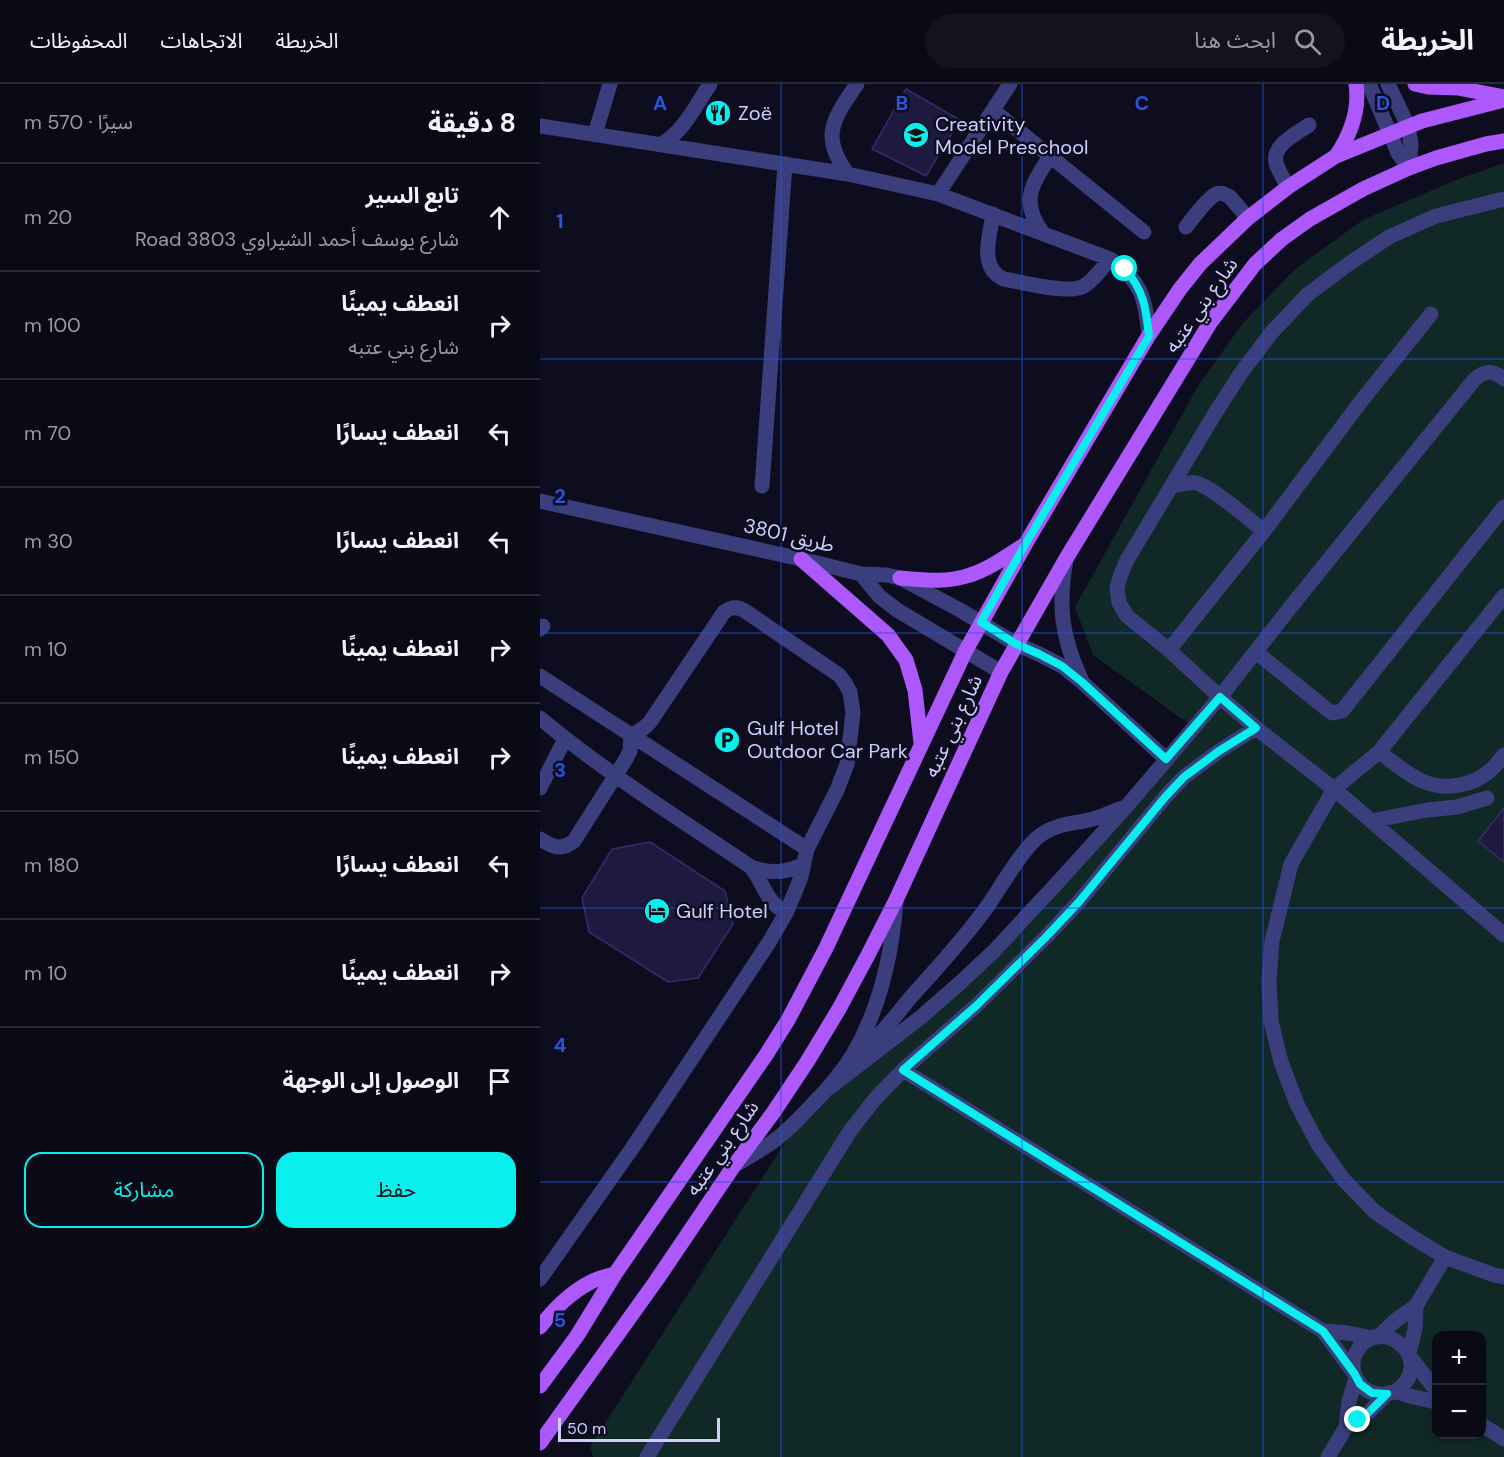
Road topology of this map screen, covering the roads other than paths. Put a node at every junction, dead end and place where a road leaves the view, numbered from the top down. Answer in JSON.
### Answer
{"nodes":[{"id":1,"x":609,"y":84,"type":"edge"},
{"id":2,"x":710,"y":84,"type":"edge"},
{"id":3,"x":857,"y":84,"type":"edge"},
{"id":4,"x":1010,"y":84,"type":"edge"},
{"id":5,"x":1356,"y":84,"type":"edge"},
{"id":6,"x":1369,"y":84,"type":"edge"},
{"id":7,"x":1388,"y":84,"type":"edge"},
{"id":8,"x":1415,"y":84,"type":"edge"},
{"id":9,"x":1504,"y":98,"type":"edge"},
{"id":10,"x":993,"y":110,"type":"junction"},
{"id":11,"x":1309,"y":125,"type":"dead end"},
{"id":12,"x":540,"y":126,"type":"edge"},
{"id":13,"x":1408,"y":126,"type":"junction"},
{"id":14,"x":1390,"y":133,"type":"junction"},
{"id":15,"x":595,"y":134,"type":"junction"},
{"id":16,"x":1504,"y":141,"type":"edge"},
{"id":17,"x":662,"y":144,"type":"junction"},
{"id":18,"x":1336,"y":156,"type":"junction"},
{"id":19,"x":1050,"y":157,"type":"junction"},
{"id":20,"x":785,"y":164,"type":"junction"},
{"id":21,"x":1409,"y":168,"type":"junction"},
{"id":22,"x":848,"y":174,"type":"junction"},
{"id":23,"x":1288,"y":187,"type":"junction"},
{"id":24,"x":938,"y":195,"type":"junction"},
{"id":25,"x":1504,"y":199,"type":"edge"},
{"id":26,"x":993,"y":214,"type":"junction"},
{"id":27,"x":1248,"y":218,"type":"junction"},
{"id":28,"x":1186,"y":227,"type":"dead end"},
{"id":29,"x":1144,"y":232,"type":"dead end"},
{"id":30,"x":1043,"y":233,"type":"junction"},
{"id":31,"x":1110,"y":259,"type":"junction"},
{"id":32,"x":1431,"y":314,"type":"dead end"},
{"id":33,"x":1149,"y":336,"type":"junction"},
{"id":34,"x":1504,"y":379,"type":"edge"},
{"id":35,"x":762,"y":486,"type":"dead end"},
{"id":36,"x":1173,"y":486,"type":"junction"},
{"id":37,"x":540,"y":501,"type":"edge"},
{"id":38,"x":1504,"y":507,"type":"edge"},
{"id":39,"x":1264,"y":531,"type":"junction"},
{"id":40,"x":1026,"y":543,"type":"junction"},
{"id":41,"x":1067,"y":557,"type":"junction"},
{"id":42,"x":801,"y":559,"type":"junction"},
{"id":43,"x":861,"y":574,"type":"junction"},
{"id":44,"x":900,"y":578,"type":"junction"},
{"id":45,"x":1501,"y":606,"type":"edge"},
{"id":46,"x":981,"y":622,"type":"junction"},
{"id":47,"x":1016,"y":644,"type":"junction"},
{"id":48,"x":966,"y":650,"type":"junction"},
{"id":49,"x":1168,"y":650,"type":"junction"},
{"id":50,"x":1256,"y":652,"type":"junction"},
{"id":51,"x":1001,"y":672,"type":"junction"},
{"id":52,"x":540,"y":676,"type":"edge"},
{"id":53,"x":1082,"y":682,"type":"junction"},
{"id":54,"x":1220,"y":697,"type":"junction"},
{"id":55,"x":540,"y":718,"type":"edge"},
{"id":56,"x":1256,"y":728,"type":"junction"},
{"id":57,"x":631,"y":735,"type":"junction"},
{"id":58,"x":565,"y":739,"type":"junction"},
{"id":59,"x":921,"y":744,"type":"junction"},
{"id":60,"x":1379,"y":752,"type":"junction"},
{"id":61,"x":1504,"y":755,"type":"edge"},
{"id":62,"x":1166,"y":759,"type":"junction"},
{"id":63,"x":616,"y":776,"type":"junction"},
{"id":64,"x":540,"y":788,"type":"edge"},
{"id":65,"x":1334,"y":789,"type":"junction"},
{"id":66,"x":1487,"y":798,"type":"dead end"},
{"id":67,"x":1126,"y":807,"type":"junction"},
{"id":68,"x":1371,"y":821,"type":"junction"},
{"id":69,"x":540,"y":839,"type":"edge"},
{"id":70,"x":806,"y":856,"type":"junction"},
{"id":71,"x":751,"y":867,"type":"junction"},
{"id":72,"x":896,"y":900,"type":"junction"},
{"id":73,"x":786,"y":913,"type":"junction"},
{"id":74,"x":1504,"y":935,"type":"edge"},
{"id":75,"x":848,"y":1062,"type":"junction"},
{"id":76,"x":903,"y":1070,"type":"junction"},
{"id":77,"x":829,"y":1088,"type":"junction"},
{"id":78,"x":733,"y":1167,"type":"junction"},
{"id":79,"x":1445,"y":1257,"type":"junction"},
{"id":80,"x":615,"y":1274,"type":"junction"},
{"id":81,"x":1504,"y":1277,"type":"edge"},
{"id":82,"x":540,"y":1279,"type":"edge"},
{"id":83,"x":1416,"y":1306,"type":"junction"},
{"id":84,"x":540,"y":1327,"type":"edge"},
{"id":85,"x":1323,"y":1331,"type":"junction"},
{"id":86,"x":1375,"y":1337,"type":"junction"},
{"id":87,"x":1409,"y":1355,"type":"junction"},
{"id":88,"x":1355,"y":1375,"type":"junction"},
{"id":89,"x":1433,"y":1385,"type":"edge"},
{"id":90,"x":540,"y":1386,"type":"edge"},
{"id":91,"x":1391,"y":1393,"type":"junction"},
{"id":92,"x":1432,"y":1401,"type":"edge"},
{"id":93,"x":1346,"y":1427,"type":"junction"},
{"id":94,"x":1486,"y":1428,"type":"edge"},
{"id":95,"x":544,"y":1437,"type":"edge"},
{"id":96,"x":1504,"y":1439,"type":"edge"},
{"id":97,"x":540,"y":1448,"type":"edge"},
{"id":98,"x":647,"y":1457,"type":"edge"},
{"id":99,"x":1328,"y":1457,"type":"edge"}],
"edges":[{"from":1,"to":15,"type":"street"},
{"from":2,"to":17,"type":"street"},
{"from":3,"to":22,"type":"street"},
{"from":4,"to":10,"type":"street"},
{"from":5,"to":18,"type":"main road"},
{"from":6,"to":14,"type":"street"},
{"from":7,"to":13,"type":"street"},
{"from":8,"to":9,"type":"main road"},
{"from":9,"to":13,"type":"main road","name":"شارع بني عتبه"},
{"from":10,"to":19,"type":"street"},
{"from":10,"to":24,"type":"street"},
{"from":11,"to":23,"type":"street"},
{"from":12,"to":15,"type":"street"},
{"from":13,"to":14,"type":"main road","name":"شارع بني عتبه"},
{"from":13,"to":21,"type":"street"},
{"from":14,"to":18,"type":"main road","name":"شارع بني عتبه"},
{"from":14,"to":21,"type":"street"},
{"from":15,"to":17,"type":"street"},
{"from":16,"to":21,"type":"main road","name":"شارع بني عتبه"},
{"from":17,"to":20,"type":"street"},
{"from":18,"to":23,"type":"main road","name":"شارع بني عتبه"},
{"from":19,"to":29,"type":"street"},
{"from":19,"to":30,"type":"street"},
{"from":20,"to":22,"type":"street"},
{"from":20,"to":35,"type":"street"},
{"from":21,"to":41,"type":"main road","name":"شارع بني عتبه"},
{"from":22,"to":24,"type":"street"},
{"from":23,"to":27,"type":"main road","name":"شارع بني عتبه"},
{"from":24,"to":26,"type":"street"},
{"from":25,"to":36,"type":"street"},
{"from":26,"to":30,"type":"street"},
{"from":26,"to":31,"type":"street"},
{"from":27,"to":28,"type":"street"},
{"from":27,"to":33,"type":"main road","name":"شارع بني عتبه"},
{"from":30,"to":31,"type":"street"},
{"from":31,"to":33,"type":"street"},
{"from":32,"to":39,"type":"street"},
{"from":33,"to":40,"type":"main road","name":"شارع بني عتبه"},
{"from":34,"to":50,"type":"street"},
{"from":36,"to":39,"type":"street"},
{"from":36,"to":49,"type":"street"},
{"from":37,"to":42,"type":"street","name":"طريق 3801"},
{"from":38,"to":50,"type":"street"},
{"from":39,"to":49,"type":"street"},
{"from":40,"to":44,"type":"main road"},
{"from":40,"to":46,"type":"main road","name":"شارع بني عتبه"},
{"from":41,"to":47,"type":"main road","name":"شارع بني عتبه"},
{"from":41,"to":53,"type":"street"},
{"from":42,"to":43,"type":"street","name":"طريق 3801"},
{"from":42,"to":59,"type":"main road"},
{"from":43,"to":44,"type":"street","name":"طريق 3801"},
{"from":43,"to":48,"type":"street"},
{"from":44,"to":46,"type":"street"},
{"from":45,"to":60,"type":"street"},
{"from":46,"to":47,"type":"street"},
{"from":46,"to":48,"type":"main road","name":"شارع بني عتبه"},
{"from":47,"to":51,"type":"main road","name":"شارع بني عتبه"},
{"from":47,"to":53,"type":"street"},
{"from":48,"to":51,"type":"street"},
{"from":48,"to":59,"type":"main road","name":"شارع بني عتبه"},
{"from":49,"to":54,"type":"street"},
{"from":50,"to":54,"type":"street"},
{"from":51,"to":72,"type":"main road","name":"شارع بني عتبه"},
{"from":52,"to":57,"type":"street"},
{"from":53,"to":62,"type":"street"},
{"from":54,"to":56,"type":"street"},
{"from":54,"to":62,"type":"street"},
{"from":55,"to":58,"type":"street"},
{"from":56,"to":65,"type":"street"},
{"from":56,"to":76,"type":"street"},
{"from":57,"to":63,"type":"street"},
{"from":57,"to":70,"type":"street"},
{"from":57,"to":70,"type":"street"},
{"from":58,"to":63,"type":"street"},
{"from":58,"to":64,"type":"street"},
{"from":59,"to":80,"type":"main road","name":"شارع بني عتبه"},
{"from":60,"to":61,"type":"street"},
{"from":60,"to":65,"type":"street"},
{"from":62,"to":67,"type":"street"},
{"from":63,"to":69,"type":"street"},
{"from":63,"to":71,"type":"street"},
{"from":65,"to":68,"type":"street"},
{"from":65,"to":79,"type":"street"},
{"from":66,"to":68,"type":"street"},
{"from":67,"to":75,"type":"street"},
{"from":67,"to":77,"type":"street"},
{"from":68,"to":74,"type":"street"},
{"from":70,"to":71,"type":"street"},
{"from":70,"to":73,"type":"street"},
{"from":71,"to":73,"type":"street"},
{"from":72,"to":75,"type":"street"},
{"from":72,"to":78,"type":"main road","name":"شارع بني عتبه"},
{"from":73,"to":82,"type":"street"},
{"from":75,"to":77,"type":"street"},
{"from":76,"to":85,"type":"street"},
{"from":76,"to":98,"type":"street"},
{"from":77,"to":78,"type":"street"},
{"from":78,"to":95,"type":"main road","name":"شارع بني عتبه"},
{"from":79,"to":81,"type":"street"},
{"from":79,"to":83,"type":"street"},
{"from":80,"to":84,"type":"main road"},
{"from":80,"to":90,"type":"main road","name":"شارع بني عتبه"},
{"from":83,"to":86,"type":"street"},
{"from":83,"to":87,"type":"street"},
{"from":85,"to":86,"type":"street"},
{"from":85,"to":88,"type":"street"},
{"from":86,"to":87,"type":"street"},
{"from":86,"to":88,"type":"street"},
{"from":87,"to":89,"type":"street"},
{"from":87,"to":91,"type":"street"},
{"from":88,"to":91,"type":"street"},
{"from":88,"to":93,"type":"street"},
{"from":91,"to":92,"type":"street"},
{"from":91,"to":93,"type":"street"},
{"from":93,"to":99,"type":"street"},
{"from":94,"to":96,"type":"street"},
{"from":95,"to":97,"type":"main road","name":"شارع بني عتبه"}]}
